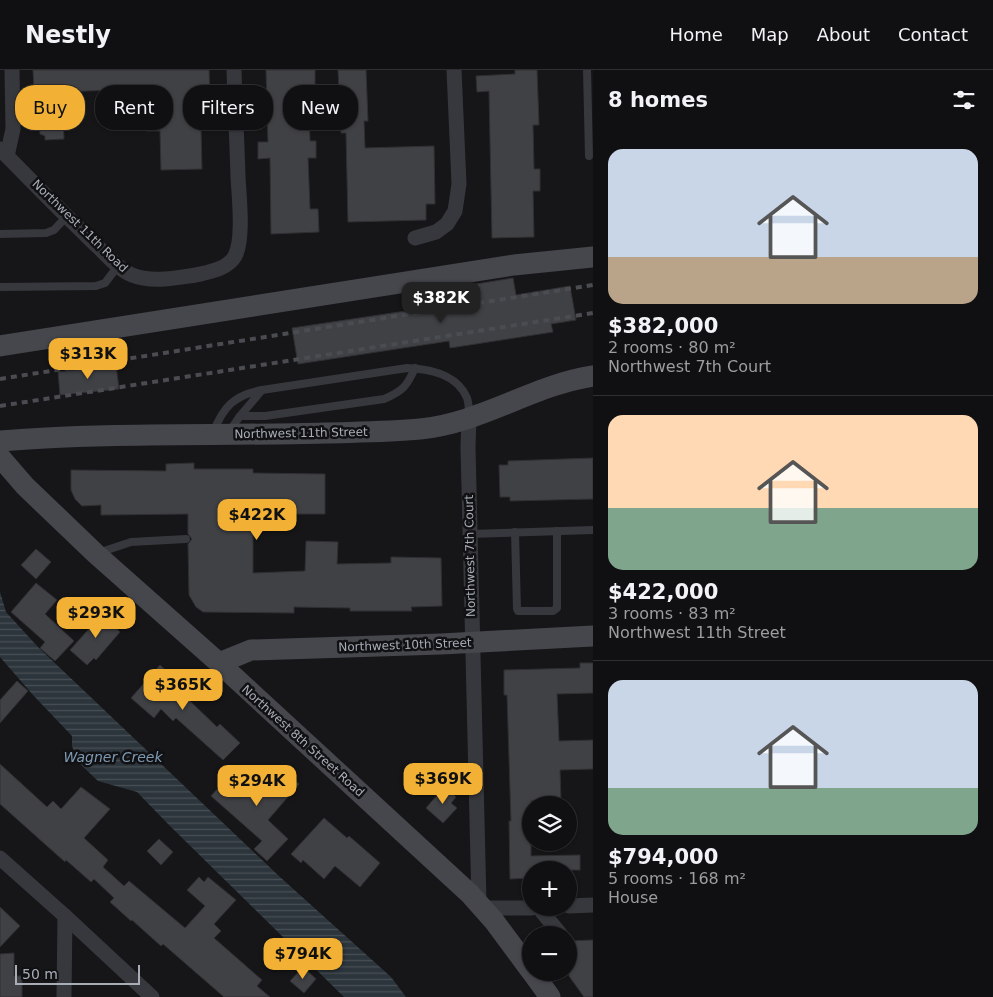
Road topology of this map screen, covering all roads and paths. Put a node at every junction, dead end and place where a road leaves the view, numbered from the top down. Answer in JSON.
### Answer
{"nodes":[{"id":1,"x":12,"y":70,"type":"edge"},
{"id":2,"x":234,"y":70,"type":"edge"},
{"id":3,"x":454,"y":70,"type":"edge"},
{"id":4,"x":587,"y":70,"type":"edge"},
{"id":5,"x":3,"y":152,"type":"edge"},
{"id":6,"x":589,"y":156,"type":"dead end"},
{"id":7,"x":66,"y":217,"type":"junction"},
{"id":8,"x":0,"y":234,"type":"edge"},
{"id":9,"x":415,"y":238,"type":"dead end"},
{"id":10,"x":593,"y":256,"type":"edge"},
{"id":11,"x":118,"y":266,"type":"junction"},
{"id":12,"x":0,"y":288,"type":"edge"},
{"id":13,"x":0,"y":346,"type":"edge"},
{"id":14,"x":414,"y":368,"type":"junction"},
{"id":15,"x":593,"y":376,"type":"edge"},
{"id":16,"x":262,"y":390,"type":"junction"},
{"id":17,"x":240,"y":416,"type":"junction"},
{"id":18,"x":469,"y":419,"type":"junction"},
{"id":19,"x":219,"y":435,"type":"junction"},
{"id":20,"x":0,"y":441,"type":"edge"},
{"id":21,"x":0,"y":457,"type":"edge"},
{"id":22,"x":593,"y":530,"type":"edge"},
{"id":23,"x":557,"y":531,"type":"junction"},
{"id":24,"x":514,"y":532,"type":"junction"},
{"id":25,"x":470,"y":534,"type":"junction"},
{"id":26,"x":186,"y":539,"type":"dead end"},
{"id":27,"x":96,"y":554,"type":"junction"},
{"id":28,"x":593,"y":636,"type":"edge"},
{"id":29,"x":472,"y":642,"type":"junction"},
{"id":30,"x":219,"y":663,"type":"junction"},
{"id":31,"x":0,"y":858,"type":"edge"},
{"id":32,"x":481,"y":906,"type":"junction"},
{"id":33,"x":577,"y":906,"type":"edge"},
{"id":34,"x":593,"y":906,"type":"edge"},
{"id":35,"x":522,"y":908,"type":"edge"},
{"id":36,"x":65,"y":916,"type":"junction"},
{"id":37,"x":546,"y":916,"type":"edge"},
{"id":38,"x":554,"y":926,"type":"edge"},
{"id":39,"x":522,"y":959,"type":"edge"},
{"id":40,"x":538,"y":981,"type":"edge"},
{"id":41,"x":64,"y":997,"type":"edge"},
{"id":42,"x":152,"y":997,"type":"edge"},
{"id":43,"x":550,"y":997,"type":"edge"}],
"edges":[{"from":1,"to":5,"type":"street"},
{"from":2,"to":11,"type":"street","name":"Northwest 11th Road"},
{"from":3,"to":9,"type":"street"},
{"from":4,"to":6,"type":"lane"},
{"from":5,"to":7,"type":"street","name":"Northwest 11th Road"},
{"from":7,"to":8,"type":"lane"},
{"from":7,"to":11,"type":"street","name":"Northwest 11th Road"},
{"from":10,"to":13,"type":"street"},
{"from":11,"to":12,"type":"lane"},
{"from":14,"to":16,"type":"lane"},
{"from":14,"to":17,"type":"lane"},
{"from":14,"to":18,"type":"lane"},
{"from":15,"to":18,"type":"street","name":"Northwest 11th Street"},
{"from":16,"to":17,"type":"lane"},
{"from":16,"to":19,"type":"lane"},
{"from":17,"to":19,"type":"lane"},
{"from":18,"to":19,"type":"street","name":"Northwest 11th Street"},
{"from":18,"to":25,"type":"street","name":"Northwest 7th Court"},
{"from":19,"to":20,"type":"street","name":"Northwest 11th Street"},
{"from":21,"to":27,"type":"street","name":"Northwest 8th Street Road"},
{"from":22,"to":23,"type":"lane"},
{"from":23,"to":24,"type":"lane"},
{"from":23,"to":24,"type":"lane"},
{"from":24,"to":25,"type":"lane"},
{"from":25,"to":29,"type":"street","name":"Northwest 7th Court"},
{"from":26,"to":27,"type":"lane"},
{"from":27,"to":30,"type":"street","name":"Northwest 8th Street Road"},
{"from":28,"to":29,"type":"street","name":"Northwest 10th Street"},
{"from":29,"to":30,"type":"street","name":"Northwest 10th Street"},
{"from":29,"to":32,"type":"street","name":"Northwest 7th Court"},
{"from":30,"to":32,"type":"street","name":"Northwest 8th Street Road"},
{"from":31,"to":36,"type":"street"},
{"from":32,"to":35,"type":"street"},
{"from":32,"to":39,"type":"street","name":"Northwest 8th Street Road"},
{"from":33,"to":34,"type":"street"},
{"from":36,"to":41,"type":"street"},
{"from":36,"to":42,"type":"street"},
{"from":37,"to":38,"type":"street"},
{"from":40,"to":43,"type":"street","name":"Northwest 8th Street Road"}]}
